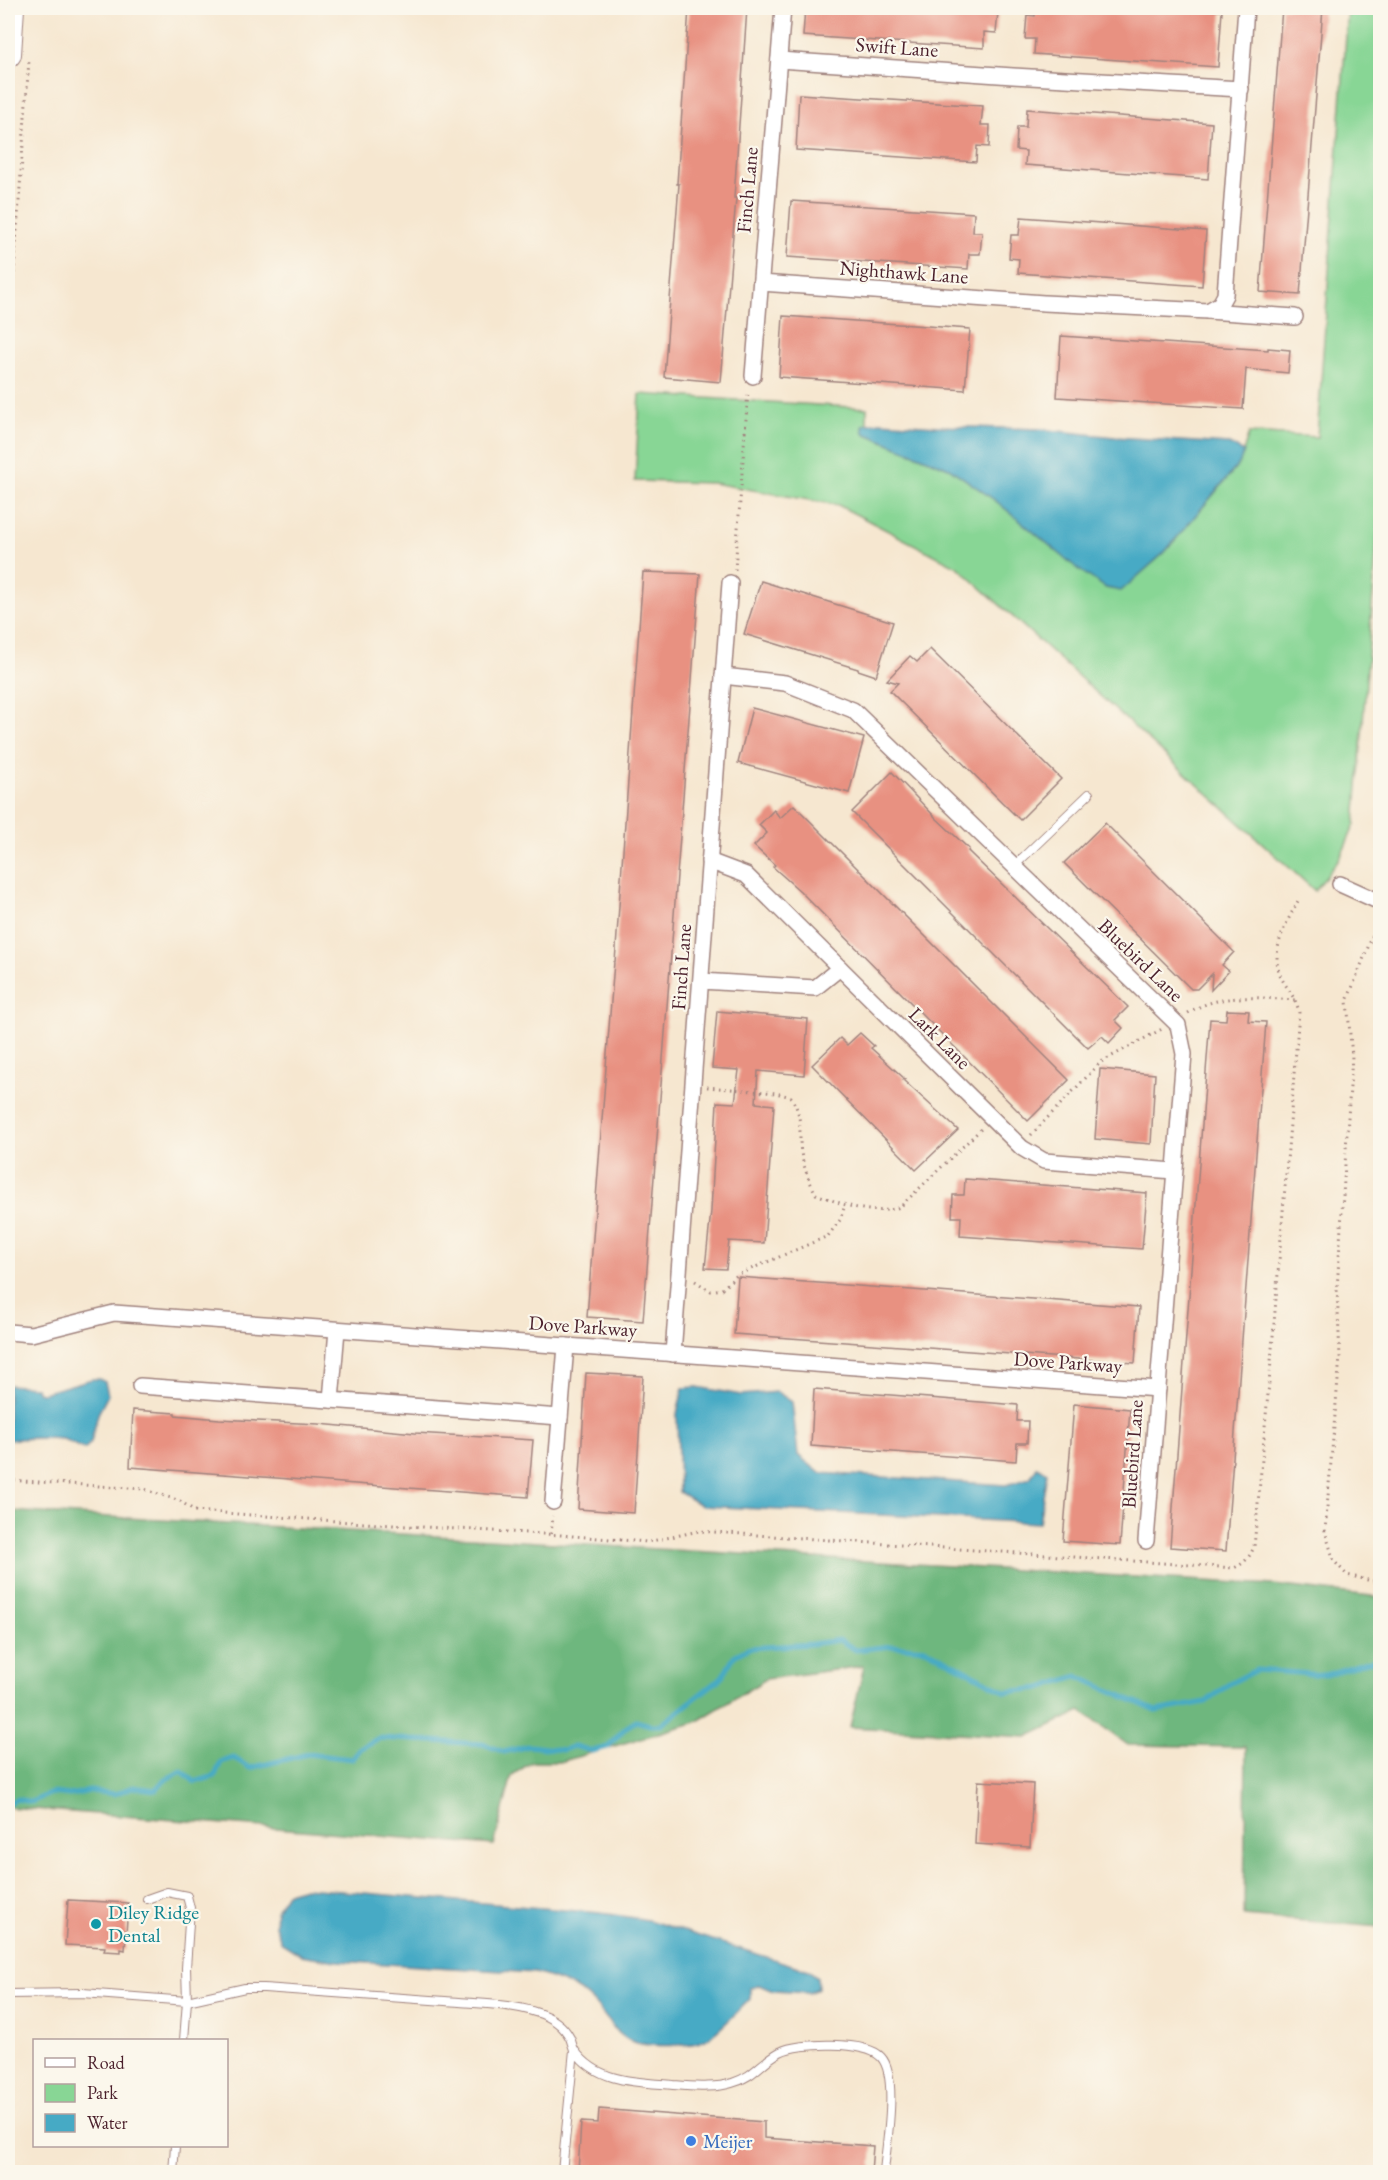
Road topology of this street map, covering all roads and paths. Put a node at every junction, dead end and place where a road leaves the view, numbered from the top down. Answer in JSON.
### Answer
{"nodes":[{"id":1,"x":11,"y":8,"type":"edge"},
{"id":2,"x":783,"y":8,"type":"edge"},
{"id":3,"x":1246,"y":8,"type":"edge"},
{"id":4,"x":18,"y":57,"type":"edge"},
{"id":5,"x":779,"y":60,"type":"junction"},
{"id":6,"x":1240,"y":89,"type":"junction"},
{"id":7,"x":761,"y":283,"type":"junction"},
{"id":8,"x":1208,"y":311,"type":"junction"},
{"id":9,"x":1295,"y":317,"type":"dead end"},
{"id":10,"x":8,"y":357,"type":"edge"},
{"id":11,"x":753,"y":376,"type":"joint"},
{"id":12,"x":730,"y":583,"type":"joint"},
{"id":13,"x":723,"y":676,"type":"junction"},
{"id":14,"x":1089,"y":794,"type":"dead end"},
{"id":15,"x":709,"y":861,"type":"junction"},
{"id":16,"x":1014,"y":866,"type":"junction"},
{"id":17,"x":1340,"y":884,"type":"dead end"},
{"id":18,"x":1299,"y":899,"type":"dead end"},
{"id":19,"x":1380,"y":902,"type":"edge"},
{"id":20,"x":1380,"y":914,"type":"edge"},
{"id":21,"x":840,"y":968,"type":"junction"},
{"id":22,"x":700,"y":981,"type":"junction"},
{"id":23,"x":1296,"y":1000,"type":"junction"},
{"id":24,"x":1174,"y":1022,"type":"junction"},
{"id":25,"x":693,"y":1086,"type":"junction"},
{"id":26,"x":992,"y":1119,"type":"junction"},
{"id":27,"x":1020,"y":1146,"type":"junction"},
{"id":28,"x":1174,"y":1171,"type":"junction"},
{"id":29,"x":845,"y":1205,"type":"junction"},
{"id":30,"x":680,"y":1268,"type":"junction"},
{"id":31,"x":338,"y":1330,"type":"junction"},
{"id":32,"x":8,"y":1332,"type":"edge"},
{"id":33,"x":566,"y":1346,"type":"junction"},
{"id":34,"x":673,"y":1354,"type":"junction"},
{"id":35,"x":140,"y":1386,"type":"dead end"},
{"id":36,"x":1158,"y":1389,"type":"junction"},
{"id":37,"x":331,"y":1400,"type":"junction"},
{"id":38,"x":560,"y":1417,"type":"junction"},
{"id":39,"x":8,"y":1480,"type":"edge"},
{"id":40,"x":553,"y":1502,"type":"dead end"},
{"id":41,"x":1146,"y":1541,"type":"dead end"},
{"id":42,"x":1380,"y":1580,"type":"edge"},
{"id":43,"x":147,"y":1899,"type":"dead end"},
{"id":44,"x":8,"y":1994,"type":"edge"},
{"id":45,"x":187,"y":2001,"type":"junction"},
{"id":46,"x":184,"y":2039,"type":"edge"},
{"id":47,"x":574,"y":2050,"type":"junction"},
{"id":48,"x":175,"y":2147,"type":"edge"},
{"id":49,"x":173,"y":2172,"type":"edge"},
{"id":50,"x":562,"y":2172,"type":"edge"},
{"id":51,"x":884,"y":2172,"type":"edge"}],
"edges":[{"from":1,"to":4,"type":"highway"},
{"from":2,"to":5,"type":"street","name":"Finch Lane"},
{"from":3,"to":6,"type":"street"},
{"from":4,"to":10,"type":"path"},
{"from":5,"to":6,"type":"street","name":"Swift Lane"},
{"from":5,"to":7,"type":"street","name":"Finch Lane"},
{"from":6,"to":8,"type":"street"},
{"from":7,"to":8,"type":"street","name":"Nighthawk Lane"},
{"from":7,"to":11,"type":"street","name":"Finch Lane"},
{"from":8,"to":9,"type":"street","name":"Nighthawk Lane"},
{"from":11,"to":12,"type":"path"},
{"from":12,"to":13,"type":"street","name":"Finch Lane"},
{"from":13,"to":15,"type":"street","name":"Finch Lane"},
{"from":13,"to":16,"type":"street","name":"Bluebird Lane"},
{"from":14,"to":16,"type":"lane"},
{"from":15,"to":21,"type":"street","name":"Lark Lane"},
{"from":15,"to":22,"type":"street","name":"Finch Lane"},
{"from":16,"to":24,"type":"street","name":"Bluebird Lane"},
{"from":17,"to":19,"type":"street"},
{"from":18,"to":23,"type":"path"},
{"from":20,"to":42,"type":"path"},
{"from":21,"to":22,"type":"street"},
{"from":21,"to":26,"type":"street","name":"Lark Lane"},
{"from":22,"to":25,"type":"street","name":"Finch Lane"},
{"from":23,"to":24,"type":"path"},
{"from":23,"to":39,"type":"path"},
{"from":24,"to":27,"type":"path"},
{"from":24,"to":28,"type":"street","name":"Bluebird Lane"},
{"from":25,"to":29,"type":"path"},
{"from":25,"to":30,"type":"street","name":"Finch Lane"},
{"from":26,"to":27,"type":"street","name":"Lark Lane"},
{"from":26,"to":29,"type":"path"},
{"from":27,"to":28,"type":"street","name":"Lark Lane"},
{"from":28,"to":36,"type":"street","name":"Bluebird Lane"},
{"from":29,"to":30,"type":"path"},
{"from":30,"to":34,"type":"street","name":"Finch Lane"},
{"from":31,"to":32,"type":"street","name":"Dove Parkway"},
{"from":31,"to":33,"type":"street","name":"Dove Parkway"},
{"from":31,"to":37,"type":"street"},
{"from":33,"to":34,"type":"street","name":"Dove Parkway"},
{"from":33,"to":38,"type":"street"},
{"from":34,"to":36,"type":"street","name":"Dove Parkway"},
{"from":35,"to":37,"type":"street"},
{"from":36,"to":41,"type":"street","name":"Bluebird Lane"},
{"from":37,"to":38,"type":"street"},
{"from":38,"to":40,"type":"street"},
{"from":43,"to":45,"type":"lane"},
{"from":44,"to":45,"type":"lane"},
{"from":45,"to":46,"type":"lane"},
{"from":45,"to":47,"type":"lane"},
{"from":47,"to":50,"type":"lane"},
{"from":47,"to":51,"type":"lane"},
{"from":48,"to":49,"type":"lane"}]}
